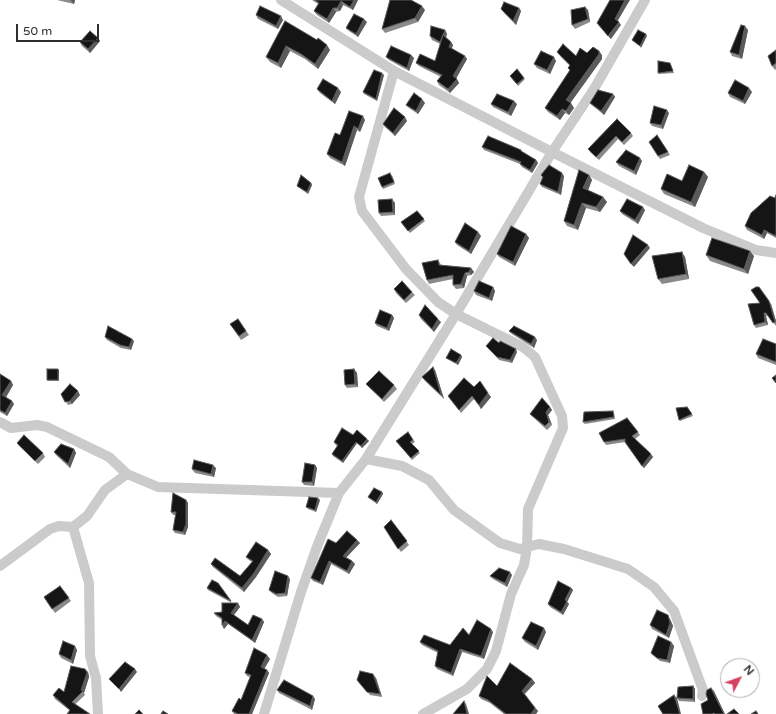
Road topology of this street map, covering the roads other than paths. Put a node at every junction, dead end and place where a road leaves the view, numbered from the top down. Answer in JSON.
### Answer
{"nodes":[{"id":1,"x":281,"y":0,"type":"edge"},
{"id":2,"x":645,"y":0,"type":"edge"},
{"id":3,"x":394,"y":71,"type":"junction"},
{"id":4,"x":552,"y":152,"type":"junction"},
{"id":5,"x":776,"y":253,"type":"edge"},
{"id":6,"x":456,"y":314,"type":"junction"},
{"id":7,"x":0,"y":422,"type":"edge"},
{"id":8,"x":366,"y":459,"type":"junction"},
{"id":9,"x":127,"y":474,"type":"junction"},
{"id":10,"x":340,"y":493,"type":"junction"},
{"id":11,"x":73,"y":527,"type":"junction"},
{"id":12,"x":527,"y":548,"type":"junction"},
{"id":13,"x":0,"y":566,"type":"edge"},
{"id":14,"x":702,"y":696,"type":"dead end"},
{"id":15,"x":98,"y":714,"type":"edge"},
{"id":16,"x":264,"y":714,"type":"edge"},
{"id":17,"x":423,"y":714,"type":"edge"}],
"edges":[{"from":1,"to":3,"type":"street"},
{"from":2,"to":4,"type":"street"},
{"from":3,"to":4,"type":"street"},
{"from":3,"to":6,"type":"street"},
{"from":4,"to":5,"type":"street"},
{"from":4,"to":6,"type":"street"},
{"from":6,"to":8,"type":"street"},
{"from":6,"to":12,"type":"street"},
{"from":7,"to":9,"type":"street"},
{"from":8,"to":10,"type":"street"},
{"from":8,"to":12,"type":"street"},
{"from":9,"to":10,"type":"street"},
{"from":9,"to":11,"type":"street"},
{"from":10,"to":16,"type":"street"},
{"from":11,"to":13,"type":"street"},
{"from":11,"to":15,"type":"street"},
{"from":12,"to":14,"type":"street"},
{"from":12,"to":17,"type":"street"}]}
